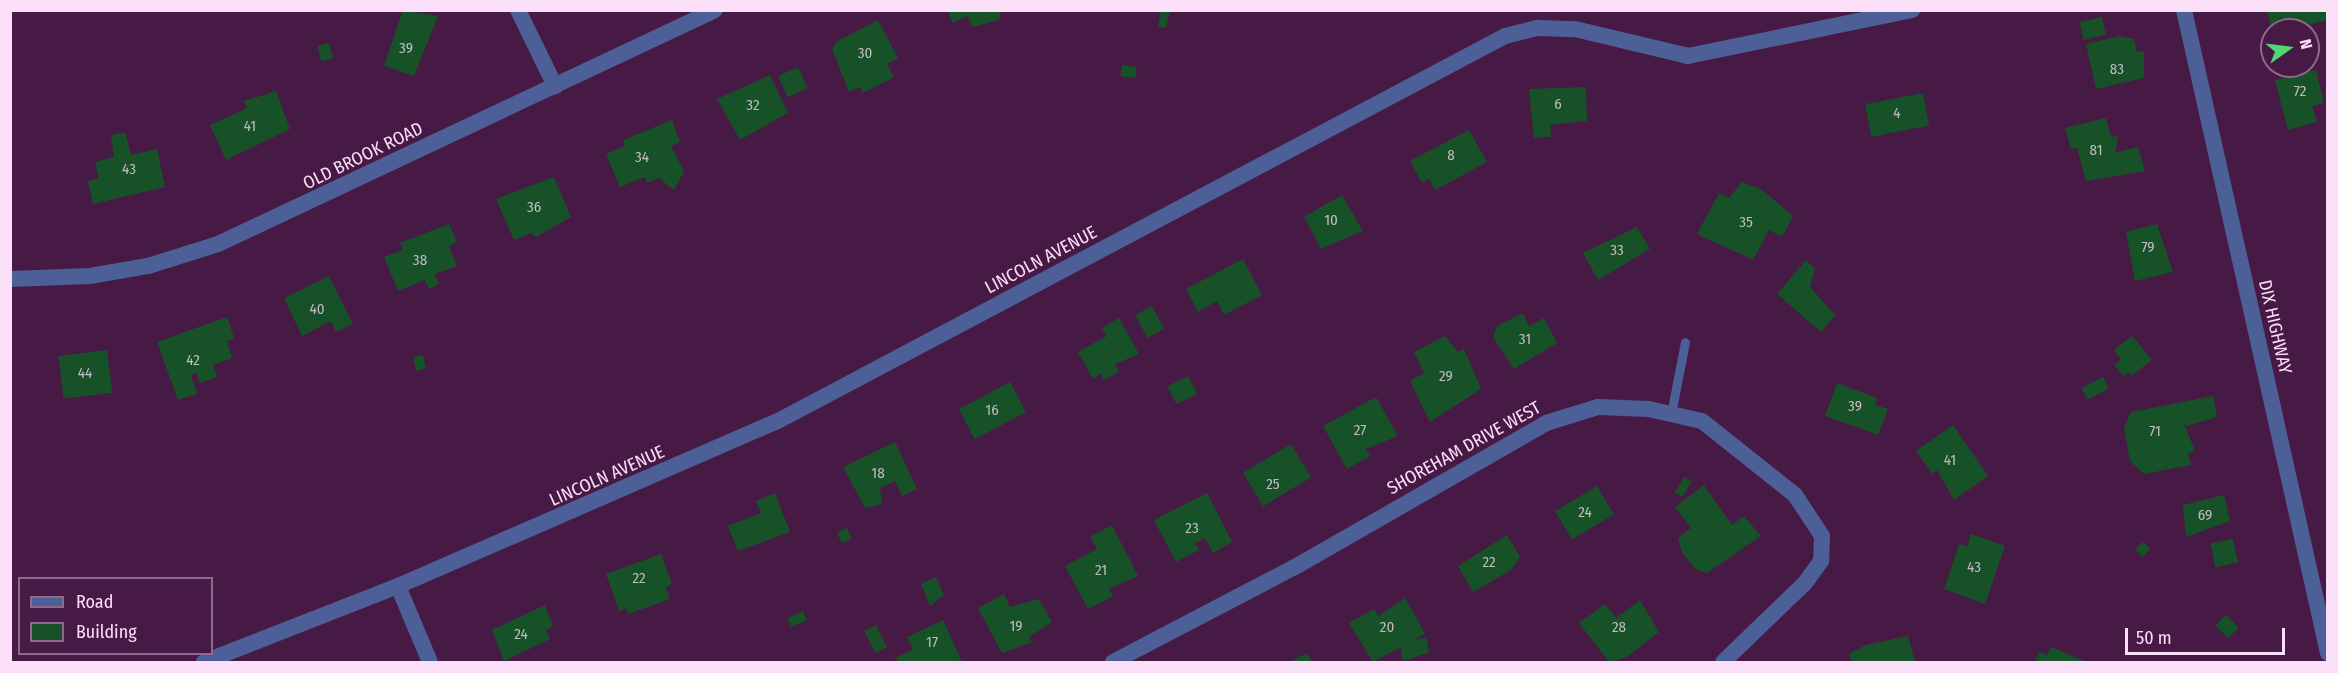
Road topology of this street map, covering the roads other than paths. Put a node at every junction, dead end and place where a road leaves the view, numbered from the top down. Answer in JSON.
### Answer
{"nodes":[{"id":1,"x":518,"y":10,"type":"edge"},
{"id":2,"x":715,"y":10,"type":"edge"},
{"id":3,"x":1912,"y":10,"type":"edge"},
{"id":4,"x":2184,"y":10,"type":"edge"},
{"id":5,"x":555,"y":86,"type":"junction"},
{"id":6,"x":10,"y":279,"type":"edge"},
{"id":7,"x":1685,"y":342,"type":"dead end"},
{"id":8,"x":1671,"y":414,"type":"junction"},
{"id":9,"x":398,"y":586,"type":"junction"},
{"id":10,"x":2328,"y":653,"type":"edge"},
{"id":11,"x":204,"y":663,"type":"edge"},
{"id":12,"x":429,"y":663,"type":"edge"},
{"id":13,"x":1113,"y":663,"type":"edge"},
{"id":14,"x":1723,"y":663,"type":"edge"}],
"edges":[{"from":1,"to":5,"type":"street"},
{"from":2,"to":5,"type":"street","name":"OLD BROOK ROAD"},
{"from":3,"to":9,"type":"street","name":"LINCOLN AVENUE"},
{"from":4,"to":10,"type":"street","name":"DIX HIGHWAY"},
{"from":5,"to":6,"type":"street","name":"OLD BROOK ROAD"},
{"from":7,"to":8,"type":"lane"},
{"from":8,"to":13,"type":"street","name":"SHOREHAM DRIVE WEST"},
{"from":8,"to":14,"type":"street","name":"SHOREHAM DRIVE WEST"},
{"from":9,"to":11,"type":"street","name":"LINCOLN AVENUE"},
{"from":9,"to":12,"type":"street"}]}
